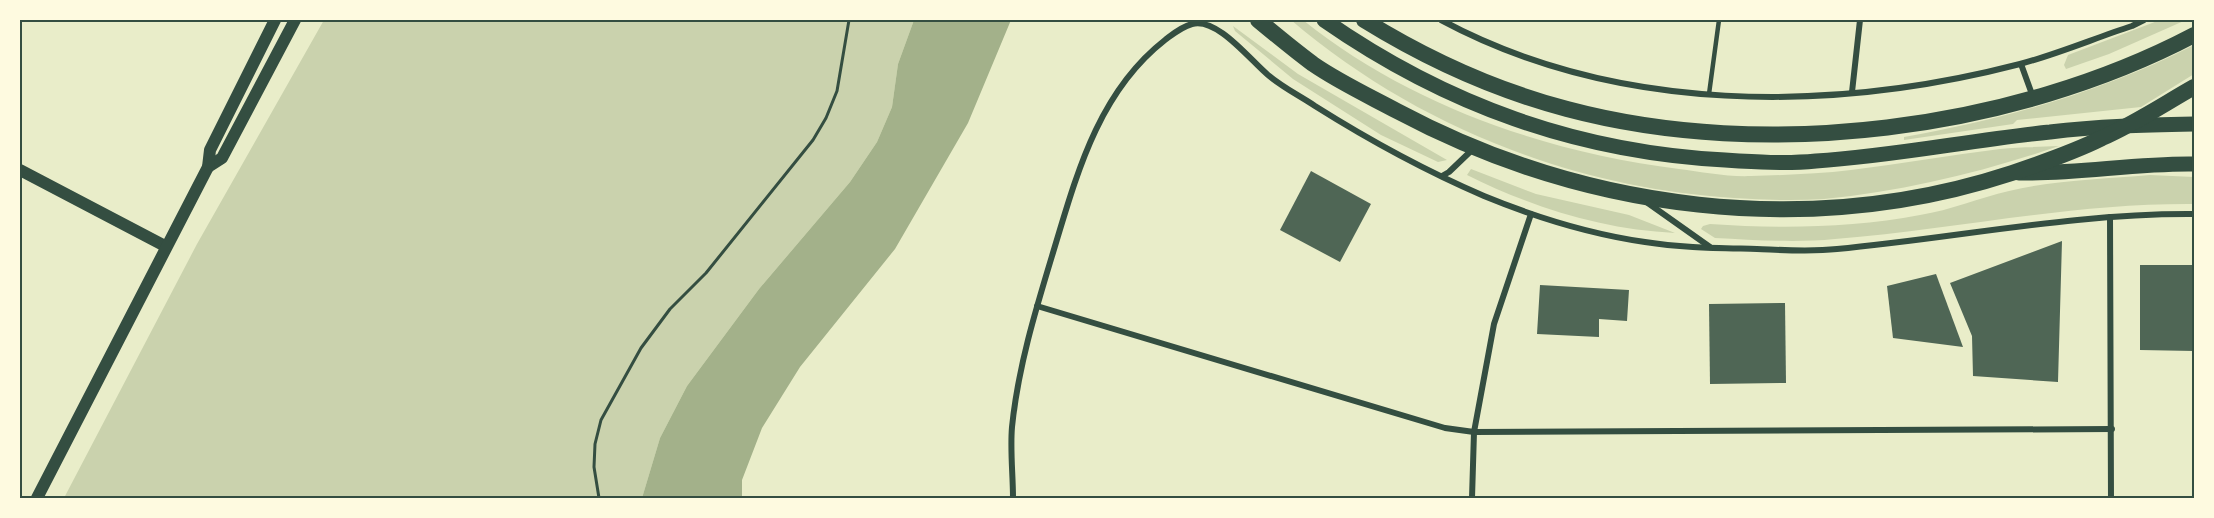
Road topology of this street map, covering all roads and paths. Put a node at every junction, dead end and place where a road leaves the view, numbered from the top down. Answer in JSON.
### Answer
{"nodes":[{"id":1,"x":275,"y":20,"type":"edge"},
{"id":2,"x":295,"y":20,"type":"edge"},
{"id":3,"x":849,"y":20,"type":"edge"},
{"id":4,"x":1258,"y":20,"type":"edge"},
{"id":5,"x":1324,"y":20,"type":"edge"},
{"id":6,"x":1364,"y":20,"type":"edge"},
{"id":7,"x":1441,"y":20,"type":"edge"},
{"id":8,"x":1719,"y":20,"type":"edge"},
{"id":9,"x":1860,"y":20,"type":"edge"},
{"id":10,"x":2144,"y":20,"type":"edge"},
{"id":11,"x":2194,"y":35,"type":"edge"},
{"id":12,"x":2021,"y":64,"type":"junction"},
{"id":13,"x":2194,"y":87,"type":"edge"},
{"id":14,"x":1852,"y":92,"type":"junction"},
{"id":15,"x":1709,"y":94,"type":"junction"},
{"id":16,"x":2034,"y":98,"type":"junction"},
{"id":17,"x":2194,"y":124,"type":"edge"},
{"id":18,"x":1474,"y":148,"type":"junction"},
{"id":19,"x":2194,"y":164,"type":"edge"},
{"id":20,"x":208,"y":167,"type":"junction"},
{"id":21,"x":20,"y":170,"type":"edge"},
{"id":22,"x":2013,"y":173,"type":"junction"},
{"id":23,"x":1442,"y":176,"type":"junction"},
{"id":24,"x":1639,"y":197,"type":"junction"},
{"id":25,"x":1531,"y":214,"type":"junction"},
{"id":26,"x":2194,"y":214,"type":"edge"},
{"id":27,"x":2110,"y":217,"type":"junction"},
{"id":28,"x":165,"y":246,"type":"junction"},
{"id":29,"x":1711,"y":248,"type":"junction"},
{"id":30,"x":1036,"y":306,"type":"junction"},
{"id":31,"x":2112,"y":429,"type":"junction"},
{"id":32,"x":1474,"y":432,"type":"junction"},
{"id":33,"x":37,"y":498,"type":"edge"},
{"id":34,"x":599,"y":498,"type":"edge"},
{"id":35,"x":1013,"y":498,"type":"edge"},
{"id":36,"x":1472,"y":498,"type":"edge"},
{"id":37,"x":2111,"y":498,"type":"edge"}],
"edges":[{"from":1,"to":20,"type":"main road"},
{"from":2,"to":20,"type":"main road"},
{"from":3,"to":34,"type":"path"},
{"from":4,"to":18,"type":"highway"},
{"from":5,"to":17,"type":"main road"},
{"from":6,"to":16,"type":"highway"},
{"from":7,"to":15,"type":"street"},
{"from":8,"to":15,"type":"lane"},
{"from":9,"to":14,"type":"street"},
{"from":10,"to":12,"type":"street"},
{"from":11,"to":16,"type":"highway"},
{"from":12,"to":14,"type":"street"},
{"from":12,"to":16,"type":"street"},
{"from":13,"to":22,"type":"highway"},
{"from":14,"to":15,"type":"street"},
{"from":18,"to":23,"type":"street"},
{"from":18,"to":24,"type":"highway"},
{"from":19,"to":22,"type":"main road"},
{"from":20,"to":28,"type":"main road"},
{"from":21,"to":28,"type":"main road"},
{"from":22,"to":24,"type":"highway"},
{"from":23,"to":25,"type":"street"},
{"from":23,"to":30,"type":"street"},
{"from":24,"to":29,"type":"street"},
{"from":25,"to":29,"type":"street"},
{"from":25,"to":32,"type":"street"},
{"from":26,"to":27,"type":"street"},
{"from":27,"to":29,"type":"street"},
{"from":27,"to":31,"type":"street"},
{"from":28,"to":33,"type":"main road"},
{"from":30,"to":32,"type":"street"},
{"from":30,"to":35,"type":"street"},
{"from":31,"to":32,"type":"street"},
{"from":31,"to":37,"type":"street"},
{"from":32,"to":36,"type":"street"}]}
